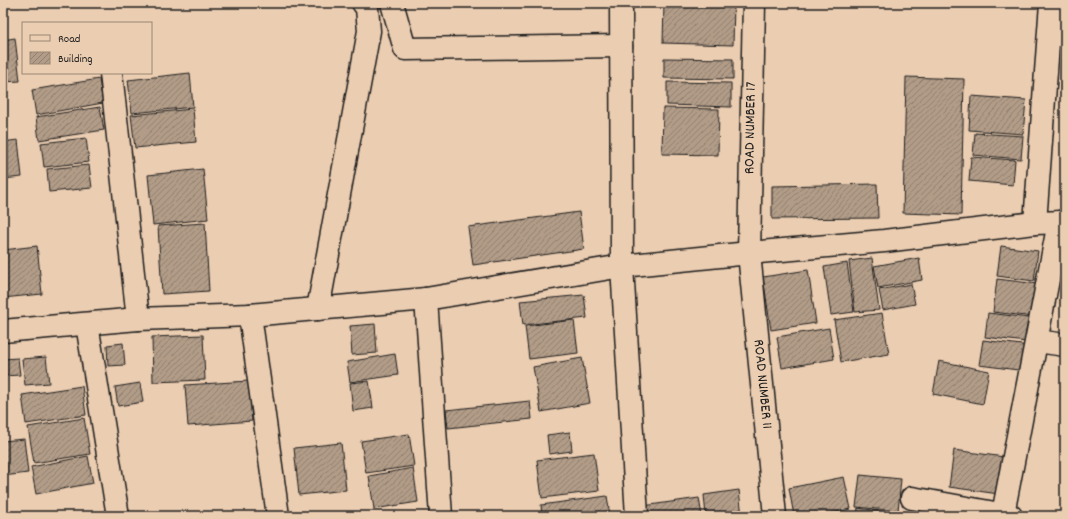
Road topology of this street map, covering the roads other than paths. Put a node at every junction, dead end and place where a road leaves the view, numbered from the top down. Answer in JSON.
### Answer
{"nodes":[{"id":1,"x":363,"y":3,"type":"edge"},
{"id":2,"x":392,"y":3,"type":"edge"},
{"id":3,"x":621,"y":3,"type":"edge"},
{"id":4,"x":754,"y":3,"type":"edge"},
{"id":5,"x":1051,"y":3,"type":"edge"},
{"id":6,"x":621,"y":46,"type":"junction"},
{"id":7,"x":111,"y":74,"type":"edge"},
{"id":8,"x":1062,"y":222,"type":"edge"},
{"id":9,"x":1035,"y":223,"type":"junction"},
{"id":10,"x":749,"y":253,"type":"junction"},
{"id":11,"x":622,"y":266,"type":"junction"},
{"id":12,"x":426,"y":299,"type":"junction"},
{"id":13,"x":318,"y":309,"type":"junction"},
{"id":14,"x":250,"y":315,"type":"junction"},
{"id":15,"x":138,"y":319,"type":"junction"},
{"id":16,"x":87,"y":324,"type":"junction"},
{"id":17,"x":3,"y":331,"type":"edge"},
{"id":18,"x":1037,"y":341,"type":"junction"},
{"id":19,"x":1065,"y":345,"type":"edge"},
{"id":20,"x":912,"y":498,"type":"dead end"},
{"id":21,"x":971,"y":512,"type":"edge"},
{"id":22,"x":1007,"y":515,"type":"edge"},
{"id":23,"x":118,"y":516,"type":"edge"},
{"id":24,"x":278,"y":516,"type":"edge"},
{"id":25,"x":441,"y":516,"type":"edge"},
{"id":26,"x":637,"y":516,"type":"edge"},
{"id":27,"x":775,"y":516,"type":"edge"}],
"edges":[{"from":1,"to":13,"type":"street"},
{"from":2,"to":6,"type":"street"},
{"from":3,"to":6,"type":"street"},
{"from":4,"to":10,"type":"street","name":"ROAD NUMBER 17"},
{"from":5,"to":9,"type":"street"},
{"from":6,"to":11,"type":"street"},
{"from":7,"to":15,"type":"street"},
{"from":8,"to":9,"type":"street"},
{"from":8,"to":18,"type":"street"},
{"from":9,"to":10,"type":"street"},
{"from":10,"to":11,"type":"street"},
{"from":10,"to":27,"type":"street","name":"ROAD NUMBER 11"},
{"from":11,"to":12,"type":"street"},
{"from":11,"to":26,"type":"street"},
{"from":12,"to":13,"type":"street"},
{"from":12,"to":25,"type":"street"},
{"from":13,"to":14,"type":"street"},
{"from":14,"to":15,"type":"street"},
{"from":14,"to":24,"type":"street"},
{"from":15,"to":16,"type":"street"},
{"from":16,"to":17,"type":"street"},
{"from":16,"to":23,"type":"street"},
{"from":18,"to":19,"type":"street"},
{"from":18,"to":22,"type":"street"},
{"from":20,"to":21,"type":"street"},
{"from":21,"to":22,"type":"street"}]}
